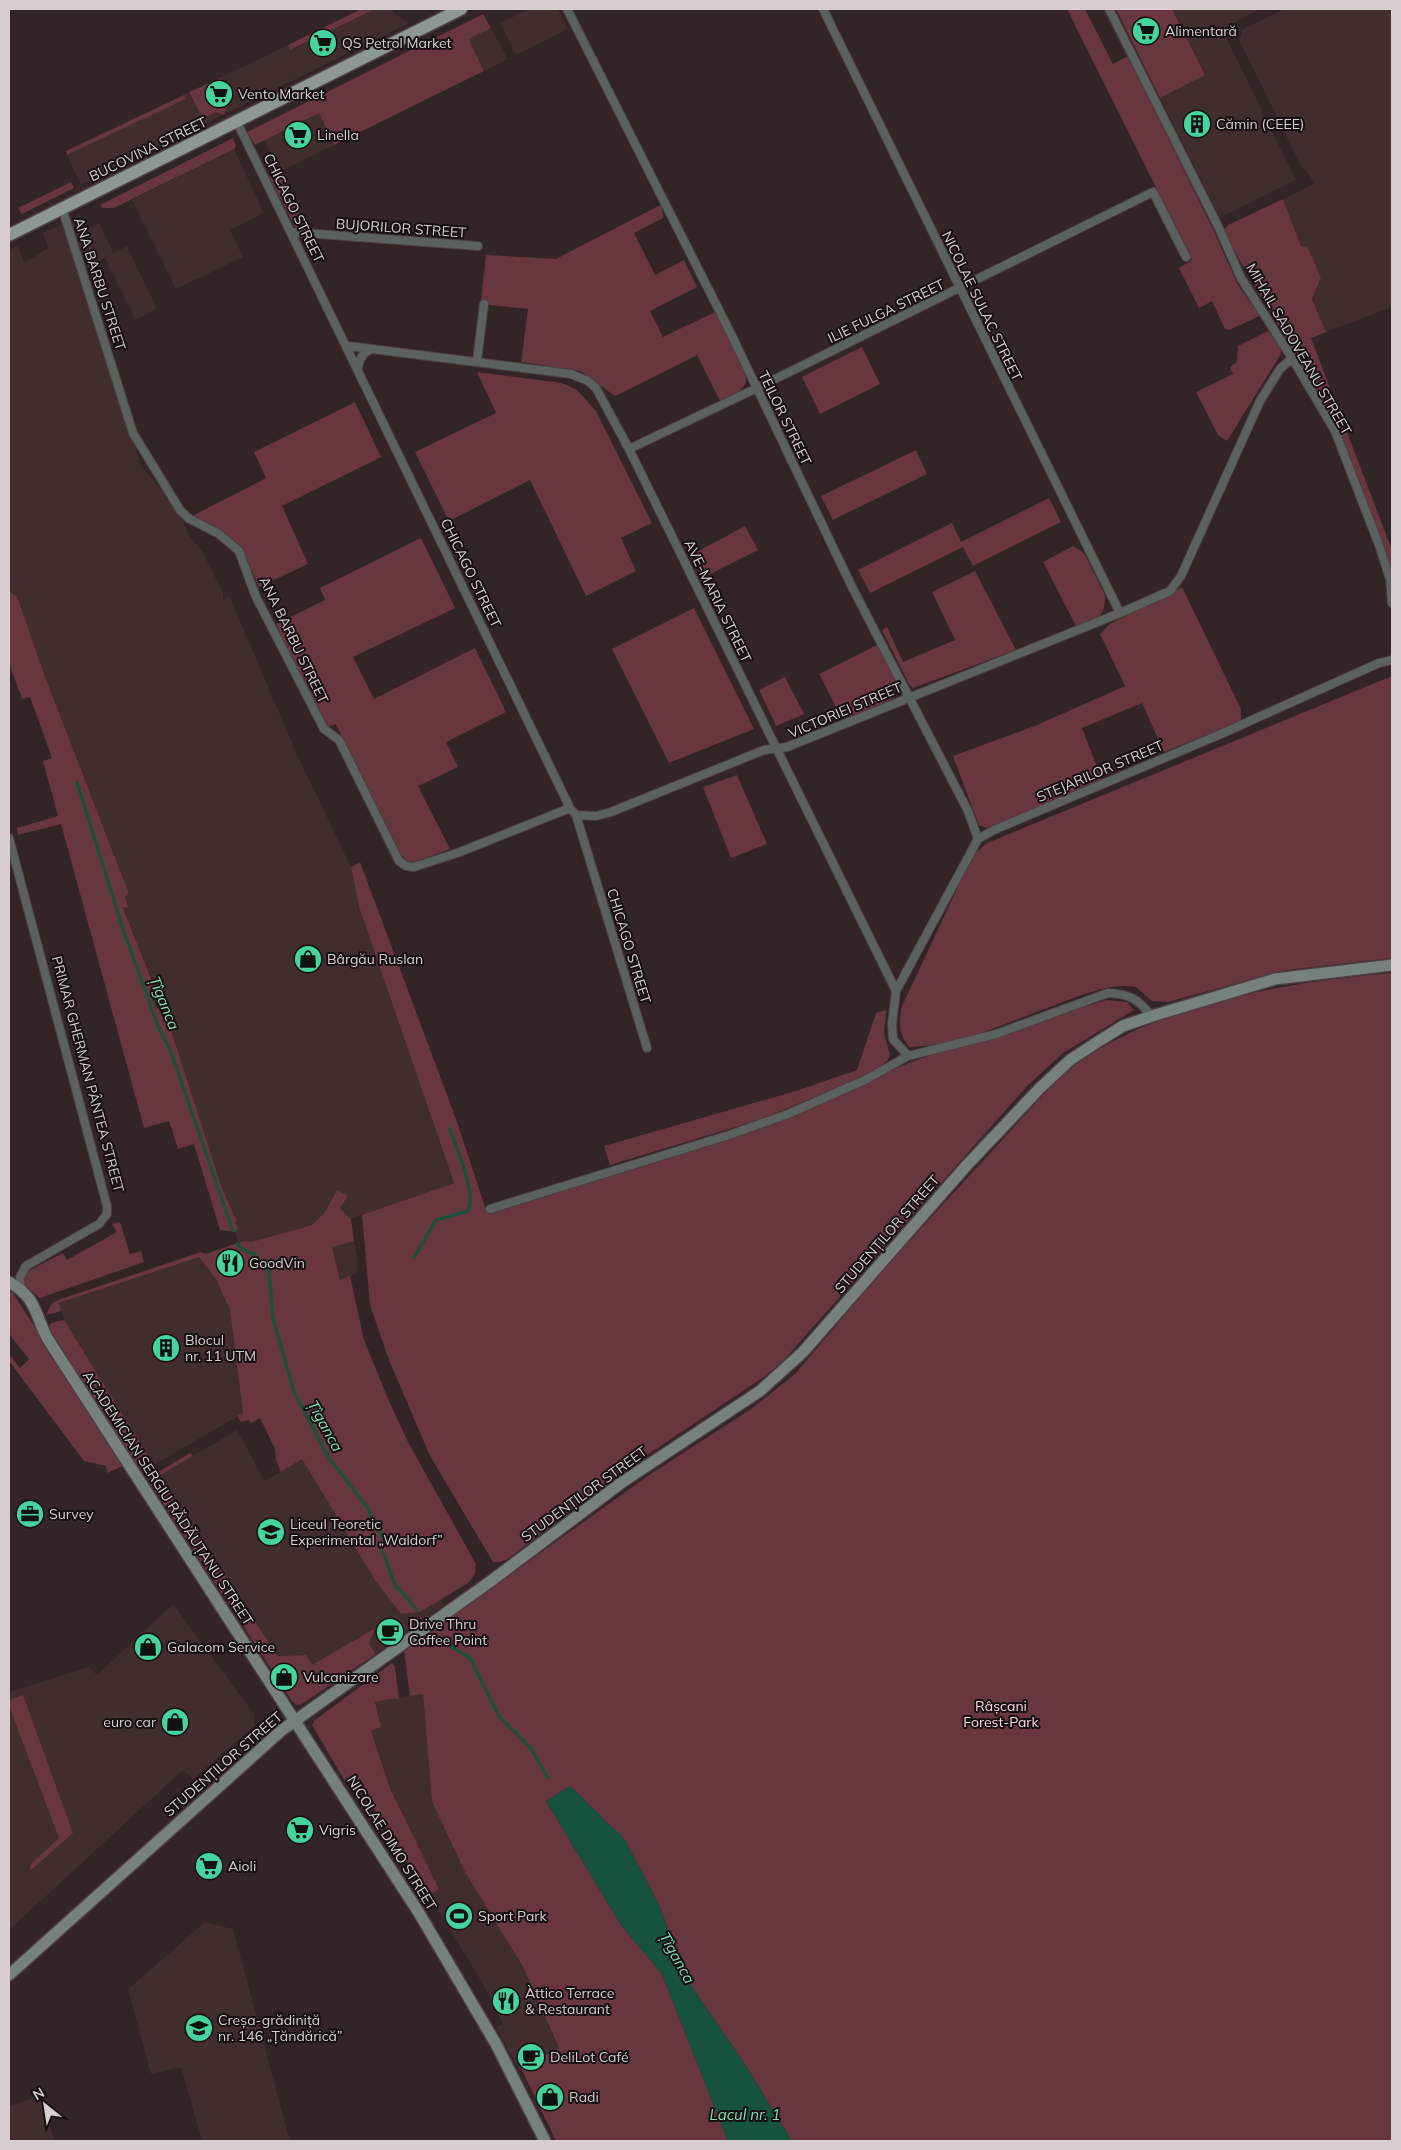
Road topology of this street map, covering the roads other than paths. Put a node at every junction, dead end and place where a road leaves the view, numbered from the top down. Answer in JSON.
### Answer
{"nodes":[{"id":1,"x":461,"y":9,"type":"edge"},
{"id":2,"x":568,"y":9,"type":"edge"},
{"id":3,"x":823,"y":9,"type":"edge"},
{"id":4,"x":1109,"y":9,"type":"edge"},
{"id":5,"x":237,"y":122,"type":"junction"},
{"id":6,"x":62,"y":208,"type":"junction"},
{"id":7,"x":292,"y":232,"type":"junction"},
{"id":8,"x":9,"y":235,"type":"edge"},
{"id":9,"x":478,"y":246,"type":"dead end"},
{"id":10,"x":1186,"y":257,"type":"dead end"},
{"id":11,"x":959,"y":288,"type":"junction"},
{"id":12,"x":484,"y":304,"type":"dead end"},
{"id":13,"x":348,"y":346,"type":"junction"},
{"id":14,"x":372,"y":349,"type":"junction"},
{"id":15,"x":1292,"y":358,"type":"junction"},
{"id":16,"x":477,"y":361,"type":"junction"},
{"id":17,"x":358,"y":368,"type":"junction"},
{"id":18,"x":757,"y":388,"type":"junction"},
{"id":19,"x":629,"y":449,"type":"junction"},
{"id":20,"x":1392,"y":603,"type":"edge"},
{"id":21,"x":1120,"y":613,"type":"junction"},
{"id":22,"x":1392,"y":660,"type":"edge"},
{"id":23,"x":910,"y":696,"type":"junction"},
{"id":24,"x":777,"y":748,"type":"junction"},
{"id":25,"x":573,"y":812,"type":"junction"},
{"id":26,"x":9,"y":838,"type":"edge"},
{"id":27,"x":978,"y":839,"type":"junction"},
{"id":28,"x":414,"y":867,"type":"joint"},
{"id":29,"x":1392,"y":965,"type":"edge"},
{"id":30,"x":896,"y":991,"type":"junction"},
{"id":31,"x":1152,"y":1016,"type":"junction"},
{"id":32,"x":647,"y":1048,"type":"dead end"},
{"id":33,"x":908,"y":1056,"type":"junction"},
{"id":34,"x":490,"y":1209,"type":"dead end"},
{"id":35,"x":9,"y":1282,"type":"edge"},
{"id":36,"x":21,"y":1290,"type":"junction"},
{"id":37,"x":296,"y":1721,"type":"junction"},
{"id":38,"x":9,"y":1975,"type":"edge"},
{"id":39,"x":545,"y":2141,"type":"edge"}],
"edges":[{"from":1,"to":5,"type":"main road","name":"BUCOVINA STREET"},
{"from":2,"to":18,"type":"street","name":"TEILOR STREET"},
{"from":3,"to":11,"type":"street","name":"NICOLAE SULAC STREET"},
{"from":4,"to":15,"type":"street","name":"MIHAIL SADOVEANU STREET"},
{"from":5,"to":6,"type":"main road","name":"BUCOVINA STREET"},
{"from":5,"to":7,"type":"street","name":"CHICAGO STREET"},
{"from":6,"to":8,"type":"main road","name":"BUCOVINA STREET"},
{"from":6,"to":28,"type":"street","name":"ANA BARBU STREET"},
{"from":7,"to":9,"type":"street","name":"BUJORILOR STREET"},
{"from":7,"to":13,"type":"street","name":"CHICAGO STREET"},
{"from":10,"to":11,"type":"street","name":"ILIE FULGA STREET"},
{"from":11,"to":18,"type":"street","name":"ILIE FULGA STREET"},
{"from":11,"to":21,"type":"street","name":"NICOLAE SULAC STREET"},
{"from":12,"to":16,"type":"street"},
{"from":13,"to":14,"type":"street","name":"AVE-MARIA STREET"},
{"from":13,"to":17,"type":"street","name":"CHICAGO STREET"},
{"from":14,"to":16,"type":"street","name":"AVE-MARIA STREET"},
{"from":14,"to":17,"type":"street"},
{"from":15,"to":20,"type":"street","name":"MIHAIL SADOVEANU STREET"},
{"from":15,"to":21,"type":"street","name":"VICTORIEI STREET"},
{"from":16,"to":19,"type":"street","name":"AVE-MARIA STREET"},
{"from":17,"to":25,"type":"street","name":"CHICAGO STREET"},
{"from":18,"to":19,"type":"street","name":"ILIE FULGA STREET"},
{"from":18,"to":23,"type":"street","name":"TEILOR STREET"},
{"from":19,"to":24,"type":"street","name":"AVE-MARIA STREET"},
{"from":21,"to":23,"type":"street","name":"VICTORIEI STREET"},
{"from":22,"to":27,"type":"street","name":"STEJARILOR STREET"},
{"from":23,"to":24,"type":"street","name":"VICTORIEI STREET"},
{"from":23,"to":27,"type":"street","name":"TEILOR STREET"},
{"from":24,"to":25,"type":"street","name":"VICTORIEI STREET"},
{"from":24,"to":30,"type":"street","name":"AVE-MARIA STREET"},
{"from":25,"to":28,"type":"street","name":"VICTORIEI STREET"},
{"from":25,"to":32,"type":"street","name":"CHICAGO STREET"},
{"from":26,"to":36,"type":"street","name":"PRIMAR GHERMAN PÂNTEA STREET"},
{"from":27,"to":30,"type":"street"},
{"from":29,"to":31,"type":"main road","name":"STUDENȚILOR STREET"},
{"from":30,"to":33,"type":"street"},
{"from":31,"to":33,"type":"street"},
{"from":31,"to":37,"type":"main road","name":"STUDENȚILOR STREET"},
{"from":33,"to":34,"type":"street"},
{"from":35,"to":36,"type":"main road"},
{"from":36,"to":37,"type":"main road","name":"ACADEMICIAN SERGIU RĂDĂUȚANU STREET"},
{"from":37,"to":38,"type":"main road","name":"STUDENȚILOR STREET"},
{"from":37,"to":39,"type":"main road","name":"NICOLAE DIMO STREET"}]}
